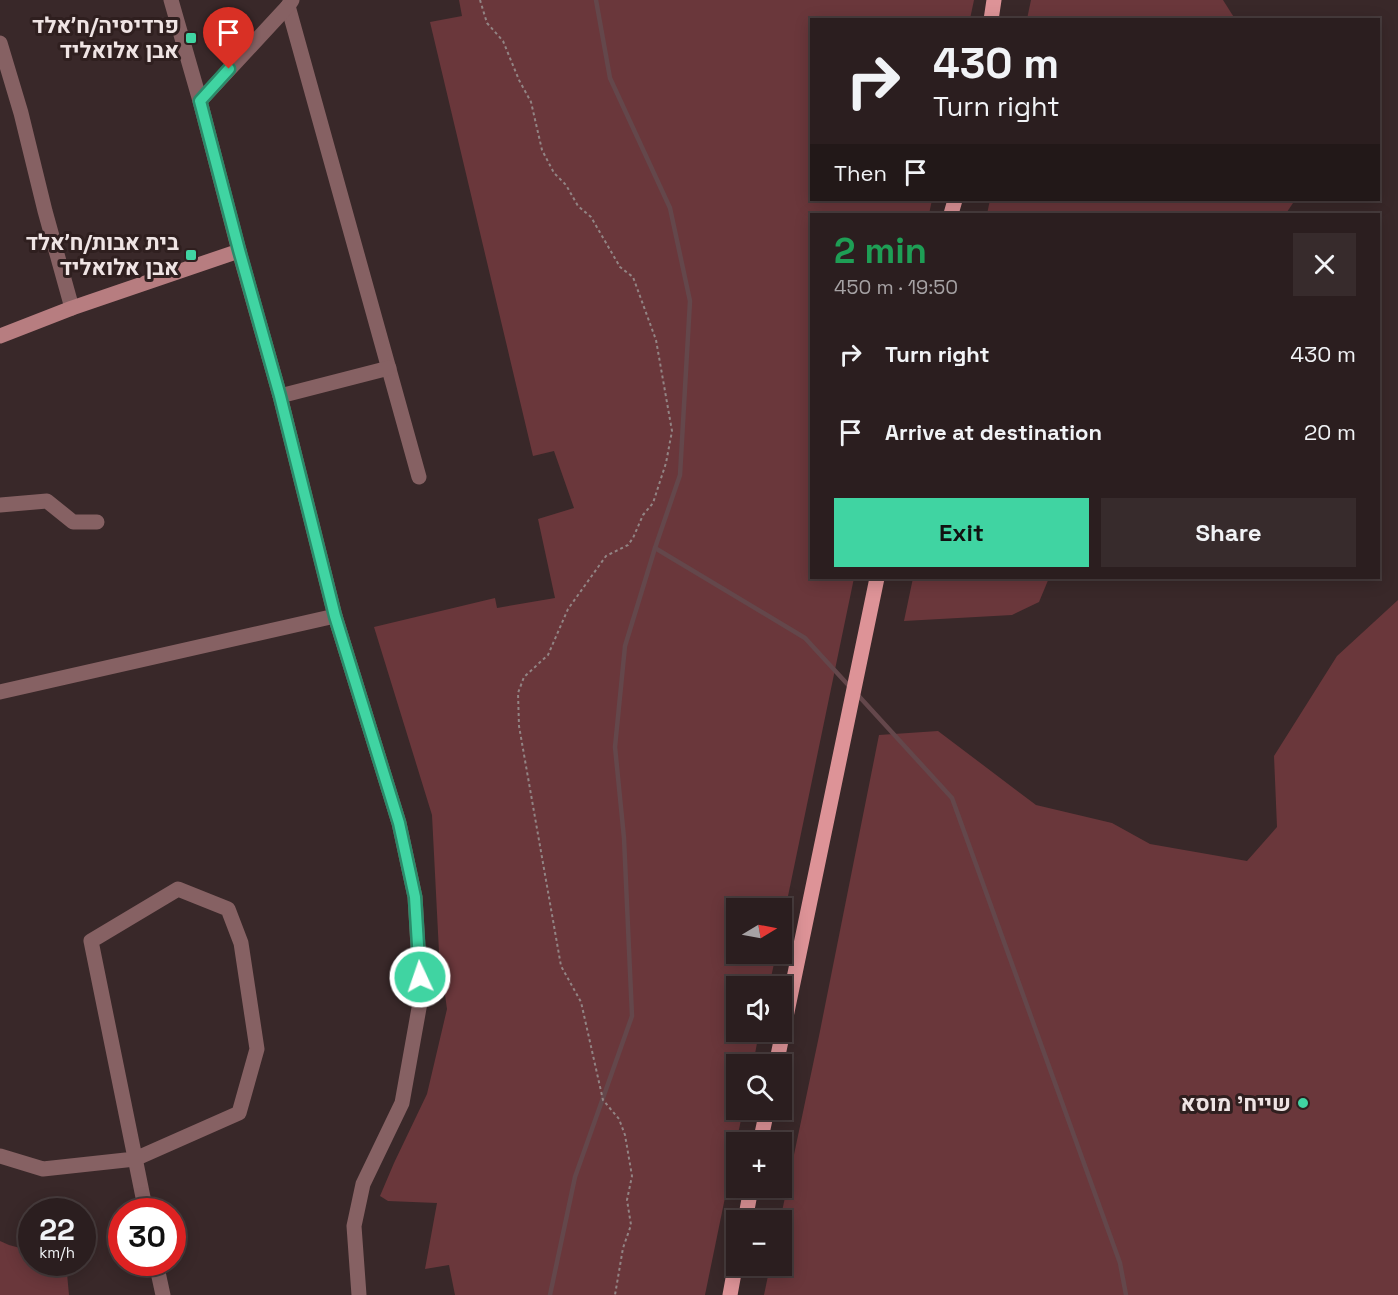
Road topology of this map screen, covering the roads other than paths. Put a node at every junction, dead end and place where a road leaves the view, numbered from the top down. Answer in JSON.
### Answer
{"nodes":[{"id":1,"x":171,"y":0,"type":"edge"},
{"id":2,"x":994,"y":0,"type":"edge"},
{"id":3,"x":290,"y":3,"type":"edge"},
{"id":4,"x":991,"y":18,"type":"edge"},
{"id":5,"x":0,"y":43,"type":"edge"},
{"id":6,"x":200,"y":101,"type":"junction"},
{"id":7,"x":239,"y":250,"type":"junction"},
{"id":8,"x":72,"y":308,"type":"junction"},
{"id":9,"x":0,"y":336,"type":"edge"},
{"id":10,"x":389,"y":368,"type":"junction"},
{"id":11,"x":280,"y":396,"type":"junction"},
{"id":12,"x":419,"y":477,"type":"dead end"},
{"id":13,"x":0,"y":505,"type":"edge"},
{"id":14,"x":97,"y":522,"type":"dead end"},
{"id":15,"x":878,"y":579,"type":"edge"},
{"id":16,"x":335,"y":616,"type":"junction"},
{"id":17,"x":0,"y":692,"type":"edge"},
{"id":18,"x":778,"y":1054,"type":"edge"},
{"id":19,"x":0,"y":1156,"type":"edge"},
{"id":20,"x":135,"y":1159,"type":"junction"},
{"id":21,"x":143,"y":1198,"type":"edge"},
{"id":22,"x":159,"y":1276,"type":"edge"},
{"id":23,"x":733,"y":1276,"type":"edge"},
{"id":24,"x":163,"y":1295,"type":"edge"},
{"id":25,"x":359,"y":1295,"type":"edge"},
{"id":26,"x":730,"y":1295,"type":"edge"}],
"edges":[{"from":1,"to":6,"type":"street"},
{"from":2,"to":4,"type":"main road"},
{"from":3,"to":6,"type":"street"},
{"from":3,"to":10,"type":"street"},
{"from":5,"to":8,"type":"street"},
{"from":6,"to":7,"type":"street"},
{"from":7,"to":8,"type":"street"},
{"from":7,"to":11,"type":"street"},
{"from":8,"to":9,"type":"street"},
{"from":10,"to":11,"type":"street"},
{"from":10,"to":12,"type":"street"},
{"from":11,"to":16,"type":"street"},
{"from":13,"to":14,"type":"street"},
{"from":15,"to":18,"type":"main road"},
{"from":16,"to":17,"type":"street"},
{"from":16,"to":25,"type":"street"},
{"from":19,"to":20,"type":"street"},
{"from":20,"to":20,"type":"street"},
{"from":20,"to":21,"type":"street"},
{"from":22,"to":24,"type":"street"},
{"from":23,"to":26,"type":"main road"}]}
